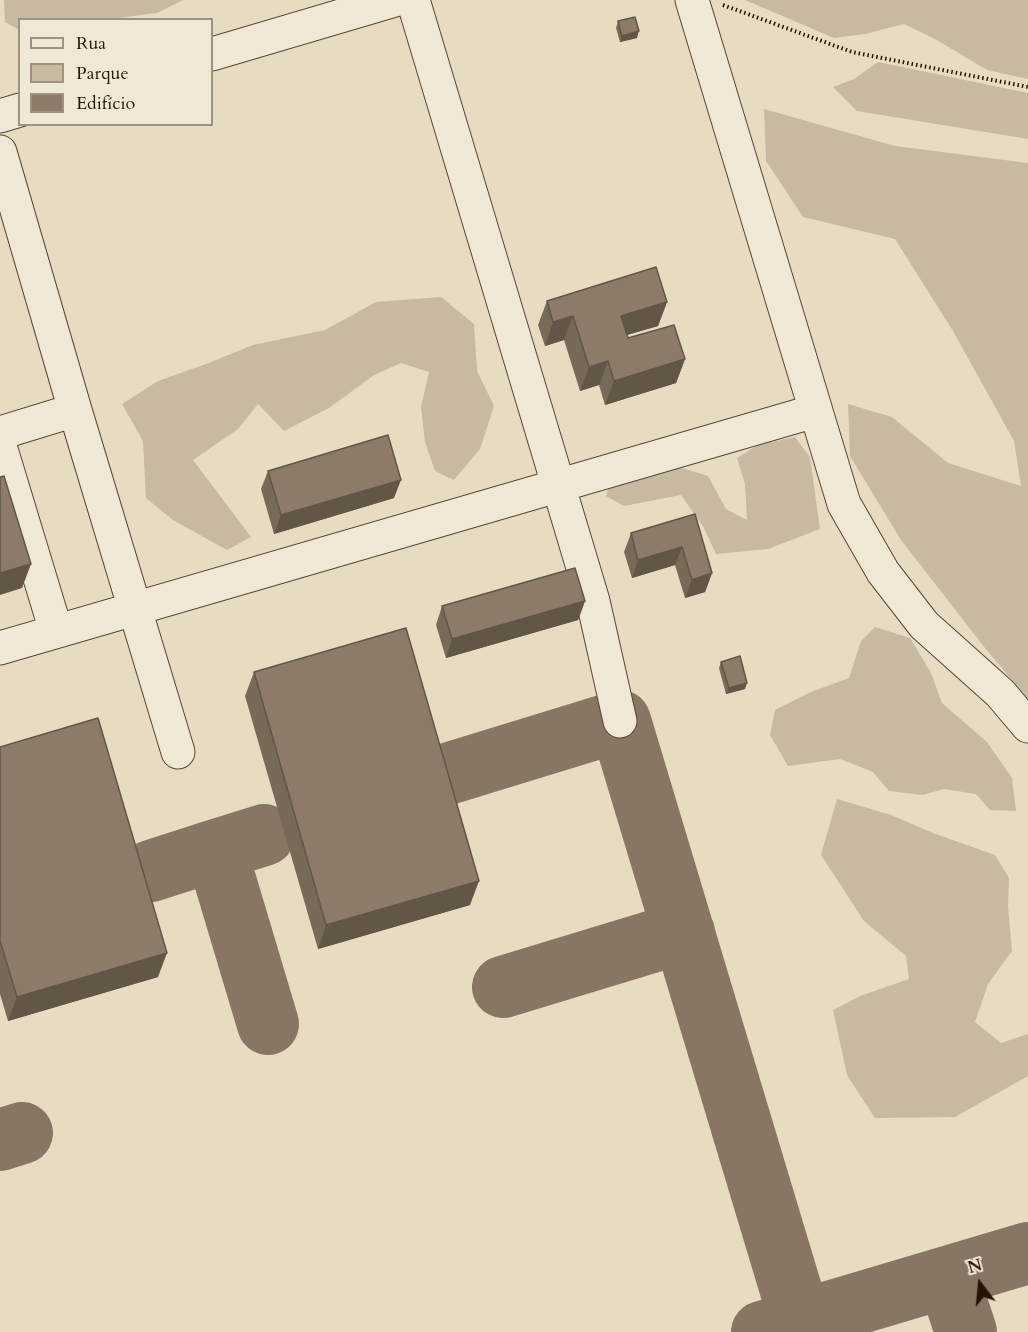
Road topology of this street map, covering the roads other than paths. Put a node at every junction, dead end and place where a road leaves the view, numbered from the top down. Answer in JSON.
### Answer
{"nodes":[{"id":1,"x":395,"y":0,"type":"edge"},
{"id":2,"x":413,"y":0,"type":"edge"},
{"id":3,"x":704,"y":2,"type":"edge"},
{"id":4,"x":213,"y":54,"type":"edge"},
{"id":5,"x":18,"y":111,"type":"edge"},
{"id":6,"x":0,"y":116,"type":"edge"},
{"id":7,"x":0,"y":152,"type":"edge"},
{"id":8,"x":14,"y":251,"type":"edge"},
{"id":9,"x":75,"y":410,"type":"junction"},
{"id":10,"x":815,"y":411,"type":"junction"},
{"id":11,"x":0,"y":433,"type":"edge"},
{"id":12,"x":2,"y":459,"type":"edge"},
{"id":13,"x":558,"y":485,"type":"junction"},
{"id":14,"x":135,"y":609,"type":"junction"},
{"id":15,"x":56,"y":631,"type":"junction"},
{"id":16,"x":0,"y":648,"type":"edge"},
{"id":17,"x":621,"y":722,"type":"dead end"},
{"id":18,"x":1028,"y":726,"type":"edge"},
{"id":19,"x":178,"y":752,"type":"dead end"}],
"edges":[{"from":1,"to":4,"type":"street"},
{"from":2,"to":13,"type":"street"},
{"from":3,"to":10,"type":"street"},
{"from":5,"to":6,"type":"street"},
{"from":7,"to":8,"type":"street"},
{"from":8,"to":9,"type":"street"},
{"from":9,"to":11,"type":"street"},
{"from":9,"to":14,"type":"street"},
{"from":10,"to":13,"type":"street"},
{"from":10,"to":18,"type":"street"},
{"from":12,"to":15,"type":"street"},
{"from":13,"to":14,"type":"street"},
{"from":13,"to":17,"type":"street"},
{"from":14,"to":15,"type":"street"},
{"from":14,"to":19,"type":"street"},
{"from":15,"to":16,"type":"street"}]}
